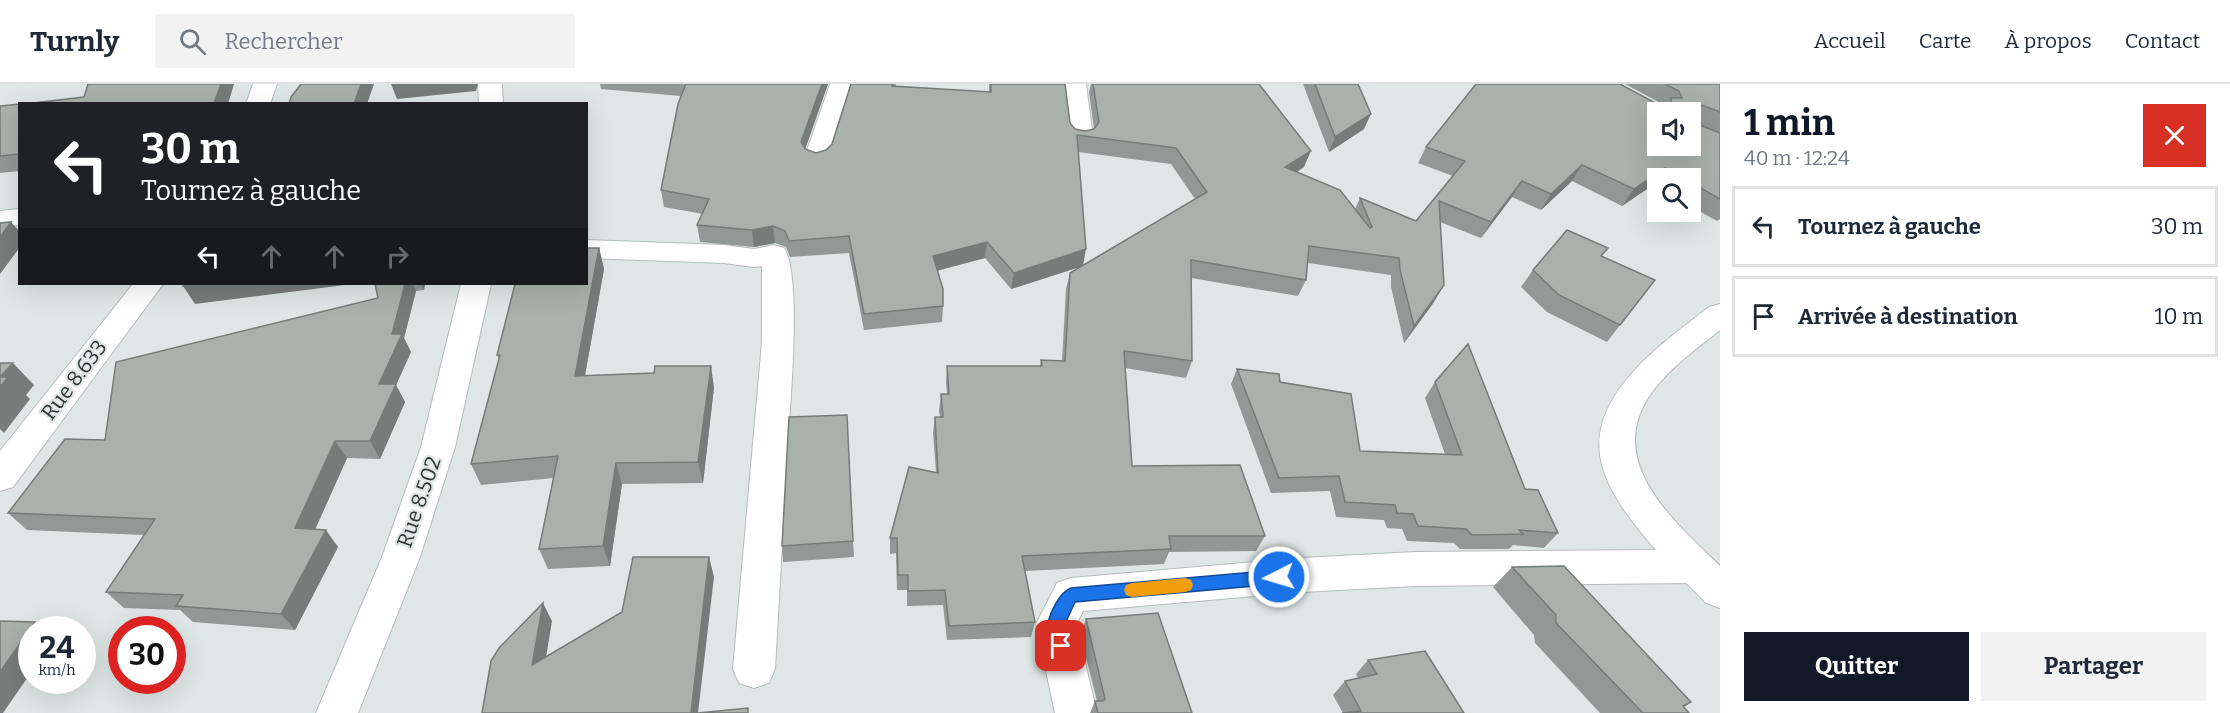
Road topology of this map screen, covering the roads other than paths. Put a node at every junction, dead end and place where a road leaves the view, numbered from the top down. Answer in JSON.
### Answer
{"nodes":[{"id":1,"x":265,"y":84,"type":"edge"},
{"id":2,"x":490,"y":84,"type":"edge"},
{"id":3,"x":842,"y":84,"type":"edge"},
{"id":4,"x":1074,"y":84,"type":"edge"},
{"id":5,"x":259,"y":102,"type":"edge"},
{"id":6,"x":491,"y":102,"type":"edge"},
{"id":7,"x":1081,"y":138,"type":"edge"},
{"id":8,"x":817,"y":159,"type":"edge"},
{"id":9,"x":18,"y":217,"type":"edge"},
{"id":10,"x":0,"y":219,"type":"edge"},
{"id":11,"x":588,"y":249,"type":"edge"},
{"id":12,"x":147,"y":285,"type":"edge"},
{"id":13,"x":476,"y":285,"type":"edge"},
{"id":14,"x":1720,"y":314,"type":"edge"},
{"id":15,"x":0,"y":477,"type":"edge"},
{"id":16,"x":1692,"y":566,"type":"junction"},
{"id":17,"x":1720,"y":591,"type":"edge"},
{"id":18,"x":754,"y":669,"type":"dead end"},
{"id":19,"x":337,"y":713,"type":"edge"},
{"id":20,"x":1076,"y":713,"type":"edge"}],
"edges":[{"from":1,"to":5,"type":"street"},
{"from":2,"to":6,"type":"street"},
{"from":3,"to":8,"type":"street"},
{"from":4,"to":7,"type":"street"},
{"from":9,"to":10,"type":"street"},
{"from":11,"to":18,"type":"street"},
{"from":12,"to":15,"type":"street","name":"Rue 8.633"},
{"from":13,"to":19,"type":"street","name":"Rue 8.502"},
{"from":14,"to":16,"type":"street"},
{"from":16,"to":17,"type":"street"},
{"from":16,"to":20,"type":"street"}]}
